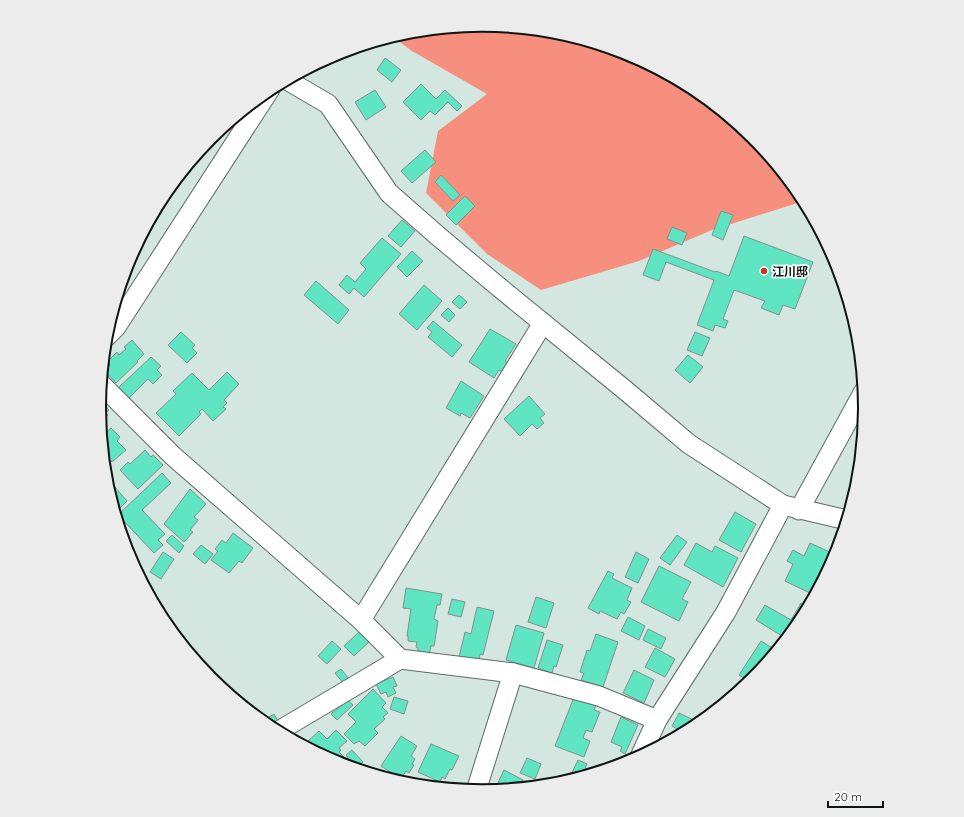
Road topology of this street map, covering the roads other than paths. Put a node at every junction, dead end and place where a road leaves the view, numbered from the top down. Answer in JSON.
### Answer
{"nodes":[{"id":1,"x":292,"y":83,"type":"edge"},
{"id":2,"x":260,"y":105,"type":"edge"},
{"id":3,"x":543,"y":323,"type":"junction"},
{"id":4,"x":114,"y":329,"type":"edge"},
{"id":5,"x":106,"y":389,"type":"edge"},
{"id":6,"x":858,"y":401,"type":"edge"},
{"id":7,"x":791,"y":508,"type":"junction"},
{"id":8,"x":842,"y":519,"type":"edge"},
{"id":9,"x":361,"y":620,"type":"junction"},
{"id":10,"x":400,"y":659,"type":"junction"},
{"id":11,"x":513,"y":673,"type":"junction"},
{"id":12,"x":657,"y":720,"type":"junction"},
{"id":13,"x":283,"y":728,"type":"edge"},
{"id":14,"x":644,"y":748,"type":"edge"},
{"id":15,"x":478,"y":785,"type":"edge"}],
"edges":[{"from":1,"to":3,"type":"street"},
{"from":2,"to":4,"type":"street"},
{"from":3,"to":7,"type":"street"},
{"from":3,"to":9,"type":"street"},
{"from":5,"to":9,"type":"street"},
{"from":6,"to":7,"type":"street"},
{"from":7,"to":8,"type":"street"},
{"from":7,"to":12,"type":"street"},
{"from":9,"to":10,"type":"street"},
{"from":10,"to":11,"type":"street"},
{"from":10,"to":13,"type":"street"},
{"from":11,"to":12,"type":"street"},
{"from":11,"to":15,"type":"street"},
{"from":12,"to":14,"type":"street"}]}
